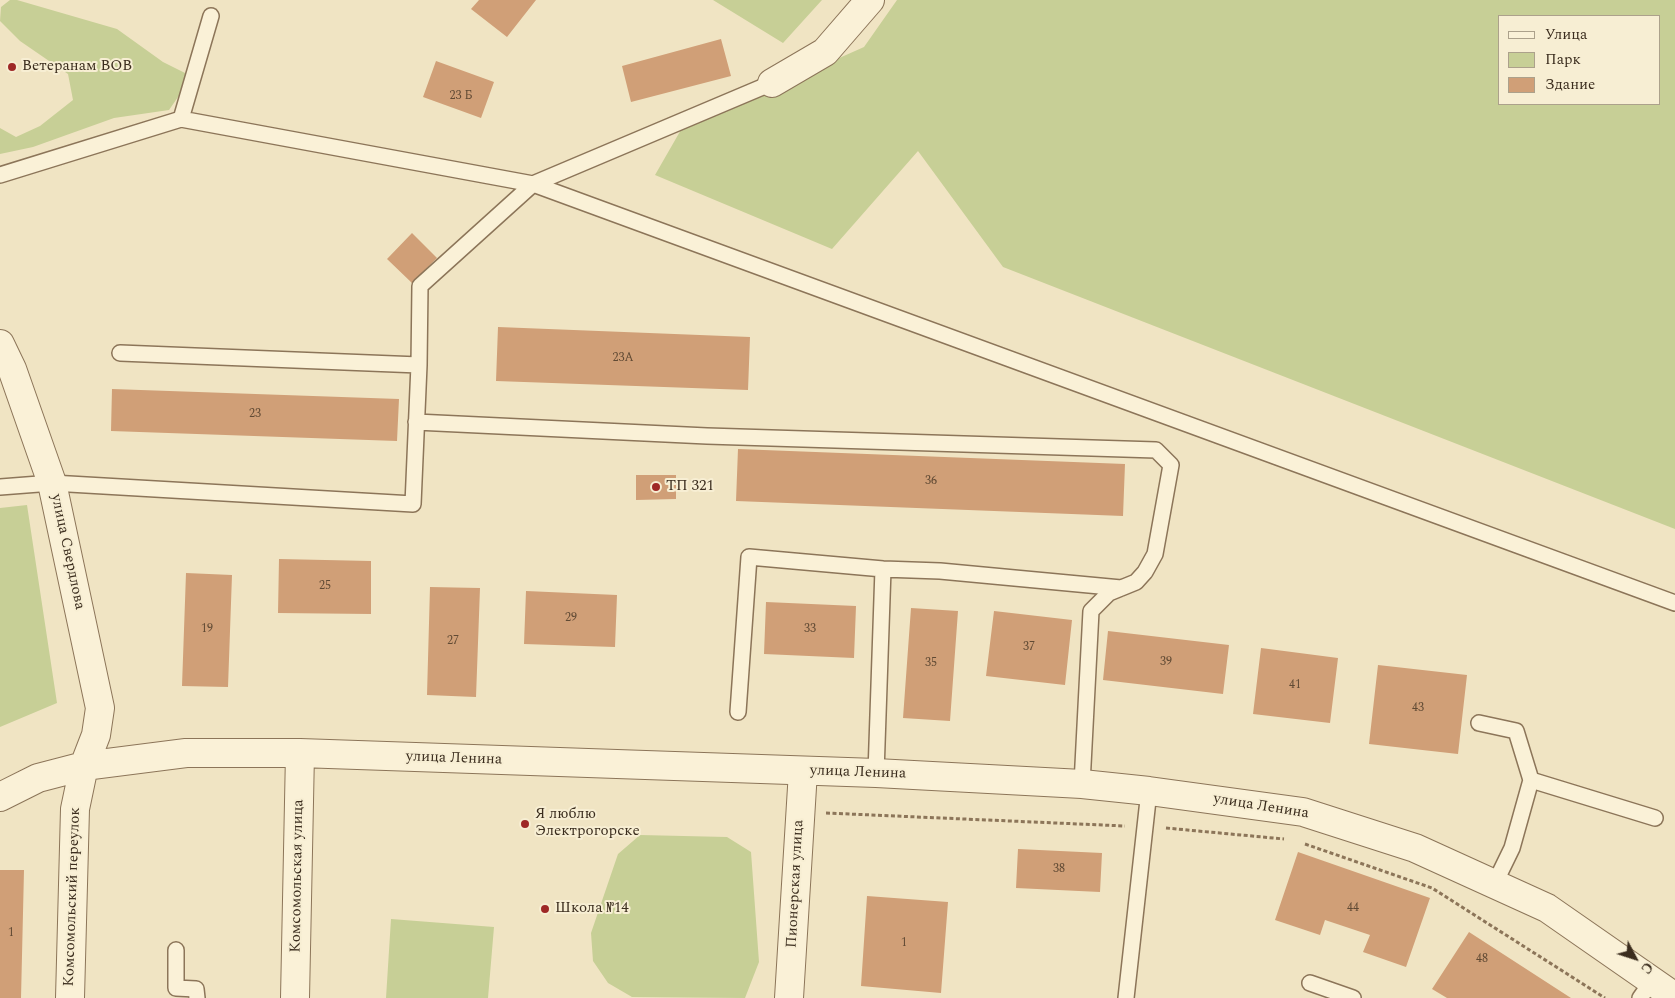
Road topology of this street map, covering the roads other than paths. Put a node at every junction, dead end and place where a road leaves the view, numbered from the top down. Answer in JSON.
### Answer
{"nodes":[{"id":1,"x":870,"y":0,"type":"edge"},
{"id":2,"x":211,"y":16,"type":"dead end"},
{"id":3,"x":772,"y":83,"type":"joint"},
{"id":4,"x":181,"y":119,"type":"junction"},
{"id":5,"x":0,"y":175,"type":"edge"},
{"id":6,"x":532,"y":184,"type":"junction"},
{"id":7,"x":0,"y":344,"type":"edge"},
{"id":8,"x":120,"y":353,"type":"dead end"},
{"id":9,"x":419,"y":365,"type":"junction"},
{"id":10,"x":6,"y":369,"type":"edge"},
{"id":11,"x":416,"y":422,"type":"junction"},
{"id":12,"x":52,"y":483,"type":"junction"},
{"id":13,"x":0,"y":487,"type":"edge"},
{"id":14,"x":884,"y":568,"type":"junction"},
{"id":15,"x":1123,"y":588,"type":"junction"},
{"id":16,"x":1675,"y":603,"type":"edge"},
{"id":17,"x":738,"y":712,"type":"dead end"},
{"id":18,"x":1479,"y":723,"type":"dead end"},
{"id":19,"x":300,"y":753,"type":"junction"},
{"id":20,"x":84,"y":766,"type":"junction"},
{"id":21,"x":803,"y":771,"type":"junction"},
{"id":22,"x":876,"y":773,"type":"junction"},
{"id":23,"x":1531,"y":780,"type":"junction"},
{"id":24,"x":1082,"y":784,"type":"junction"},
{"id":25,"x":1149,"y":791,"type":"junction"},
{"id":26,"x":0,"y":797,"type":"edge"},
{"id":27,"x":1655,"y":818,"type":"dead end"},
{"id":28,"x":1495,"y":883,"type":"junction"},
{"id":29,"x":176,"y":950,"type":"dead end"},
{"id":30,"x":1310,"y":984,"type":"dead end"},
{"id":31,"x":1646,"y":990,"type":"edge"},
{"id":32,"x":1675,"y":997,"type":"edge"},
{"id":33,"x":70,"y":998,"type":"edge"},
{"id":34,"x":197,"y":998,"type":"edge"},
{"id":35,"x":295,"y":998,"type":"edge"},
{"id":36,"x":790,"y":998,"type":"edge"},
{"id":37,"x":1126,"y":998,"type":"edge"},
{"id":38,"x":1353,"y":998,"type":"edge"}],
"edges":[{"from":1,"to":3,"type":"street"},
{"from":2,"to":4,"type":"lane"},
{"from":3,"to":6,"type":"lane"},
{"from":4,"to":5,"type":"lane"},
{"from":4,"to":6,"type":"lane"},
{"from":6,"to":9,"type":"lane"},
{"from":6,"to":16,"type":"lane"},
{"from":7,"to":10,"type":"street","name":"улица Свердлова"},
{"from":8,"to":9,"type":"lane"},
{"from":9,"to":11,"type":"lane"},
{"from":10,"to":12,"type":"street","name":"улица Свердлова"},
{"from":11,"to":12,"type":"lane"},
{"from":11,"to":15,"type":"lane"},
{"from":12,"to":13,"type":"lane"},
{"from":12,"to":20,"type":"street","name":"улица Свердлова"},
{"from":14,"to":15,"type":"lane"},
{"from":14,"to":17,"type":"lane"},
{"from":14,"to":22,"type":"lane"},
{"from":15,"to":24,"type":"lane"},
{"from":18,"to":23,"type":"lane"},
{"from":19,"to":20,"type":"street","name":"улица Ленина"},
{"from":19,"to":21,"type":"street","name":"улица Ленина"},
{"from":19,"to":35,"type":"street","name":"Комсомольская улица"},
{"from":20,"to":26,"type":"street","name":"улица Ленина"},
{"from":20,"to":33,"type":"street","name":"Комсомольский переулок"},
{"from":21,"to":22,"type":"street","name":"улица Ленина"},
{"from":21,"to":36,"type":"street","name":"Пионерская улица"},
{"from":22,"to":24,"type":"street","name":"улица Ленина"},
{"from":23,"to":27,"type":"lane"},
{"from":23,"to":28,"type":"lane"},
{"from":24,"to":25,"type":"street","name":"улица Ленина"},
{"from":25,"to":28,"type":"street","name":"улица Ленина"},
{"from":25,"to":37,"type":"lane"},
{"from":28,"to":31,"type":"street","name":"улица Ленина"},
{"from":29,"to":34,"type":"lane"},
{"from":30,"to":38,"type":"lane"},
{"from":31,"to":32,"type":"street","name":"улица Ленина"}]}
